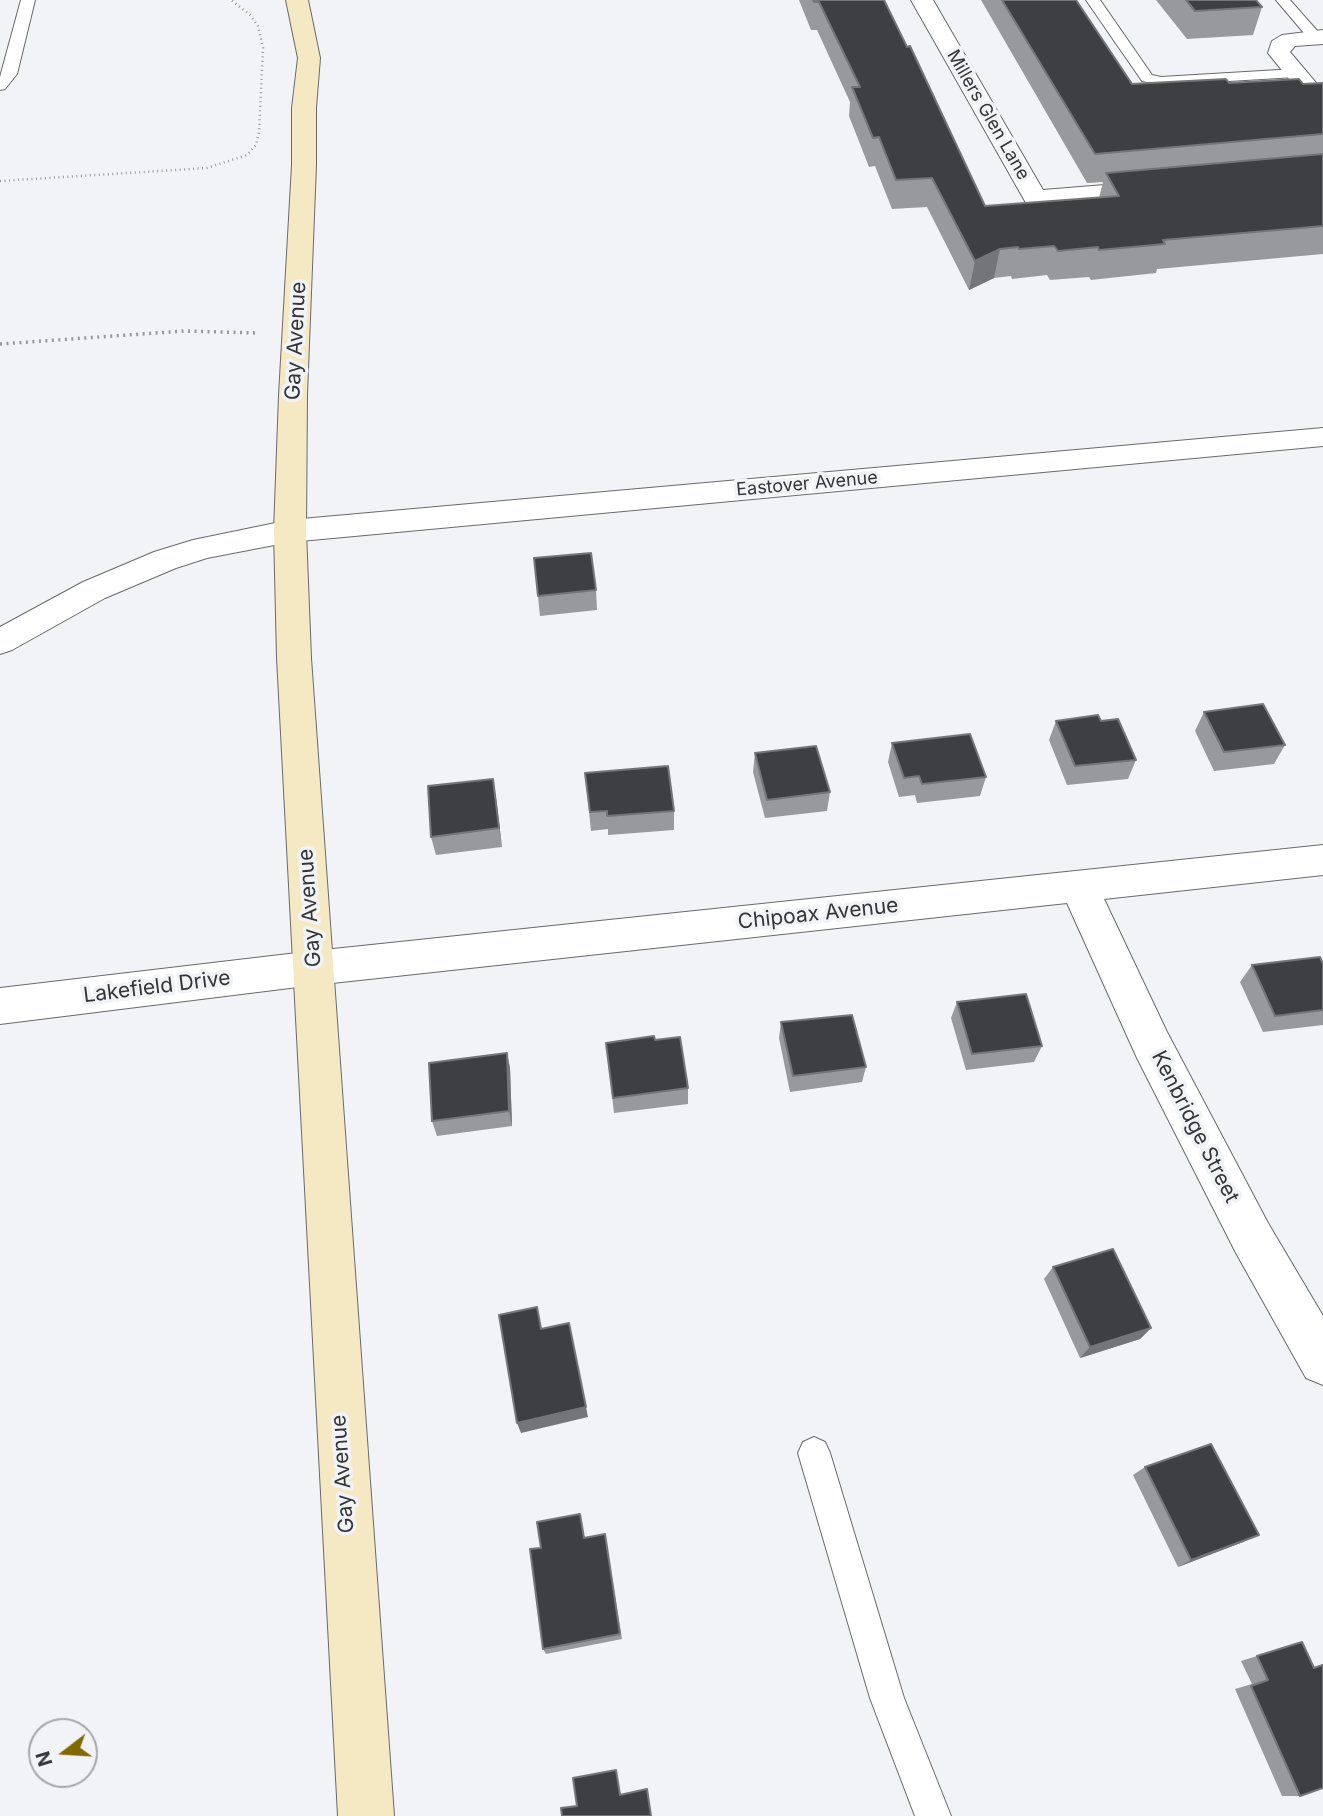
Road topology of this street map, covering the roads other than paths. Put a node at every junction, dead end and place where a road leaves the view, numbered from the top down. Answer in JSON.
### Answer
{"nodes":[{"id":1,"x":28,"y":0,"type":"edge"},
{"id":2,"x":297,"y":0,"type":"edge"},
{"id":3,"x":922,"y":0,"type":"edge"},
{"id":4,"x":1093,"y":0,"type":"edge"},
{"id":5,"x":1283,"y":0,"type":"edge"},
{"id":6,"x":1319,"y":37,"type":"edge"},
{"id":7,"x":1296,"y":73,"type":"junction"},
{"id":8,"x":0,"y":86,"type":"edge"},
{"id":9,"x":1323,"y":106,"type":"edge"},
{"id":10,"x":1172,"y":186,"type":"edge"},
{"id":11,"x":1323,"y":437,"type":"edge"},
{"id":12,"x":290,"y":531,"type":"junction"},
{"id":13,"x":0,"y":642,"type":"edge"},
{"id":14,"x":1323,"y":860,"type":"edge"},
{"id":15,"x":1079,"y":887,"type":"junction"},
{"id":16,"x":314,"y":968,"type":"junction"},
{"id":17,"x":0,"y":1006,"type":"edge"},
{"id":18,"x":1323,"y":1361,"type":"edge"},
{"id":19,"x":814,"y":1453,"type":"dead end"},
{"id":20,"x":366,"y":1816,"type":"edge"},
{"id":21,"x":933,"y":1816,"type":"edge"}],
"edges":[{"from":1,"to":8,"type":"lane"},
{"from":2,"to":12,"type":"street","name":"Gay Avenue"},
{"from":3,"to":10,"type":"street","name":"Millers Glen Lane"},
{"from":4,"to":7,"type":"lane"},
{"from":5,"to":6,"type":"lane"},
{"from":6,"to":7,"type":"street"},
{"from":7,"to":9,"type":"street"},
{"from":11,"to":12,"type":"street","name":"Eastover Avenue"},
{"from":12,"to":13,"type":"street","name":"Eastover Avenue"},
{"from":12,"to":16,"type":"street","name":"Gay Avenue"},
{"from":14,"to":15,"type":"street","name":"Chipoax Avenue"},
{"from":15,"to":16,"type":"street","name":"Chipoax Avenue"},
{"from":15,"to":18,"type":"street","name":"Kenbridge Street"},
{"from":16,"to":17,"type":"street","name":"Lakefield Drive"},
{"from":16,"to":20,"type":"street","name":"Gay Avenue"},
{"from":19,"to":21,"type":"lane"}]}
